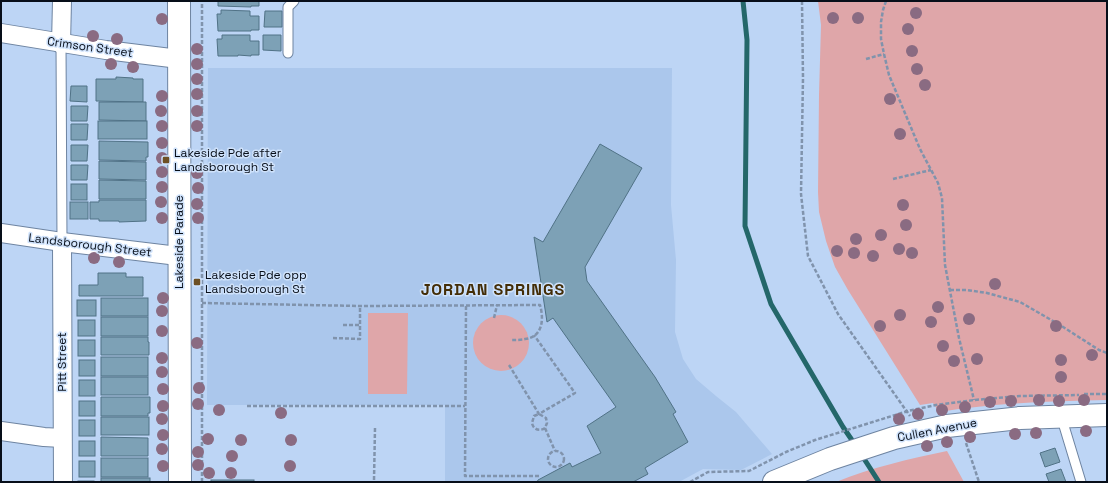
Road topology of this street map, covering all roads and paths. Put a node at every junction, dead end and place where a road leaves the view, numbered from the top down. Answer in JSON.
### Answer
{"nodes":[{"id":1,"x":62,"y":1,"type":"edge"},
{"id":2,"x":179,"y":1,"type":"edge"},
{"id":3,"x":202,"y":1,"type":"edge"},
{"id":4,"x":294,"y":1,"type":"edge"},
{"id":5,"x":802,"y":1,"type":"edge"},
{"id":6,"x":886,"y":1,"type":"edge"},
{"id":7,"x":1,"y":34,"type":"edge"},
{"id":8,"x":61,"y":44,"type":"junction"},
{"id":9,"x":288,"y":53,"type":"dead end"},
{"id":10,"x":884,"y":54,"type":"junction"},
{"id":11,"x":179,"y":59,"type":"junction"},
{"id":12,"x":866,"y":59,"type":"dead end"},
{"id":13,"x":931,"y":170,"type":"junction"},
{"id":14,"x":893,"y":180,"type":"dead end"},
{"id":15,"x":1,"y":233,"type":"edge"},
{"id":16,"x":62,"y":242,"type":"junction"},
{"id":17,"x":178,"y":256,"type":"junction"},
{"id":18,"x":950,"y":290,"type":"junction"},
{"id":19,"x":202,"y":303,"type":"junction"},
{"id":20,"x":497,"y":305,"type":"junction"},
{"id":21,"x":360,"y":306,"type":"junction"},
{"id":22,"x":466,"y":306,"type":"junction"},
{"id":23,"x":494,"y":318,"type":"dead end"},
{"id":24,"x":343,"y":325,"type":"dead end"},
{"id":25,"x":360,"y":325,"type":"junction"},
{"id":26,"x":534,"y":335,"type":"junction"},
{"id":27,"x":332,"y":338,"type":"dead end"},
{"id":28,"x":512,"y":340,"type":"dead end"},
{"id":29,"x":1107,"y":353,"type":"edge"},
{"id":30,"x":509,"y":364,"type":"dead end"},
{"id":31,"x":974,"y":400,"type":"dead end"},
{"id":32,"x":247,"y":406,"type":"dead end"},
{"id":33,"x":465,"y":406,"type":"junction"},
{"id":34,"x":539,"y":414,"type":"junction"},
{"id":35,"x":1107,"y":415,"type":"edge"},
{"id":36,"x":1061,"y":416,"type":"junction"},
{"id":37,"x":912,"y":418,"type":"dead end"},
{"id":38,"x":882,"y":419,"type":"dead end"},
{"id":39,"x":375,"y":428,"type":"dead end"},
{"id":40,"x":545,"y":428,"type":"junction"},
{"id":41,"x":1,"y":431,"type":"edge"},
{"id":42,"x":62,"y":438,"type":"junction"},
{"id":43,"x":966,"y":442,"type":"dead end"},
{"id":44,"x":555,"y":451,"type":"junction"},
{"id":45,"x":540,"y":476,"type":"dead end"},
{"id":46,"x":374,"y":480,"type":"dead end"},
{"id":47,"x":62,"y":482,"type":"edge"},
{"id":48,"x":180,"y":482,"type":"edge"},
{"id":49,"x":202,"y":482,"type":"edge"},
{"id":50,"x":690,"y":482,"type":"edge"},
{"id":51,"x":774,"y":482,"type":"edge"},
{"id":52,"x":979,"y":482,"type":"edge"},
{"id":53,"x":1081,"y":482,"type":"edge"}],
"edges":[{"from":1,"to":8,"type":"street"},
{"from":2,"to":11,"type":"street","name":"Lakeside Parade"},
{"from":3,"to":19,"type":"path"},
{"from":4,"to":9,"type":"lane"},
{"from":5,"to":37,"type":"path"},
{"from":6,"to":10,"type":"path"},
{"from":7,"to":8,"type":"street","name":"Crimson Street"},
{"from":8,"to":11,"type":"street","name":"Crimson Street"},
{"from":8,"to":16,"type":"lane"},
{"from":10,"to":12,"type":"path"},
{"from":10,"to":13,"type":"path"},
{"from":11,"to":17,"type":"street","name":"Lakeside Parade"},
{"from":13,"to":14,"type":"path"},
{"from":13,"to":18,"type":"path"},
{"from":15,"to":16,"type":"street","name":"Landsborough Street"},
{"from":16,"to":17,"type":"street","name":"Landsborough Street"},
{"from":16,"to":42,"type":"street","name":"Pitt Street"},
{"from":17,"to":48,"type":"street","name":"Lakeside Parade"},
{"from":18,"to":29,"type":"path"},
{"from":18,"to":31,"type":"path"},
{"from":19,"to":21,"type":"path"},
{"from":19,"to":49,"type":"path"},
{"from":20,"to":22,"type":"path"},
{"from":20,"to":23,"type":"path"},
{"from":20,"to":26,"type":"path"},
{"from":21,"to":22,"type":"path"},
{"from":21,"to":25,"type":"path"},
{"from":22,"to":33,"type":"path"},
{"from":24,"to":25,"type":"path"},
{"from":25,"to":27,"type":"path"},
{"from":26,"to":28,"type":"path"},
{"from":26,"to":34,"type":"path"},
{"from":30,"to":34,"type":"path"},
{"from":32,"to":33,"type":"path"},
{"from":33,"to":45,"type":"path"},
{"from":34,"to":40,"type":"path"},
{"from":34,"to":40,"type":"path"},
{"from":35,"to":36,"type":"street","name":"Cullen Avenue"},
{"from":36,"to":51,"type":"street","name":"Cullen Avenue"},
{"from":36,"to":53,"type":"lane"},
{"from":38,"to":50,"type":"path"},
{"from":39,"to":46,"type":"path"},
{"from":40,"to":44,"type":"path"},
{"from":41,"to":42,"type":"street"},
{"from":42,"to":47,"type":"street","name":"Pitt Street"},
{"from":43,"to":52,"type":"path"},
{"from":44,"to":44,"type":"path"}]}
